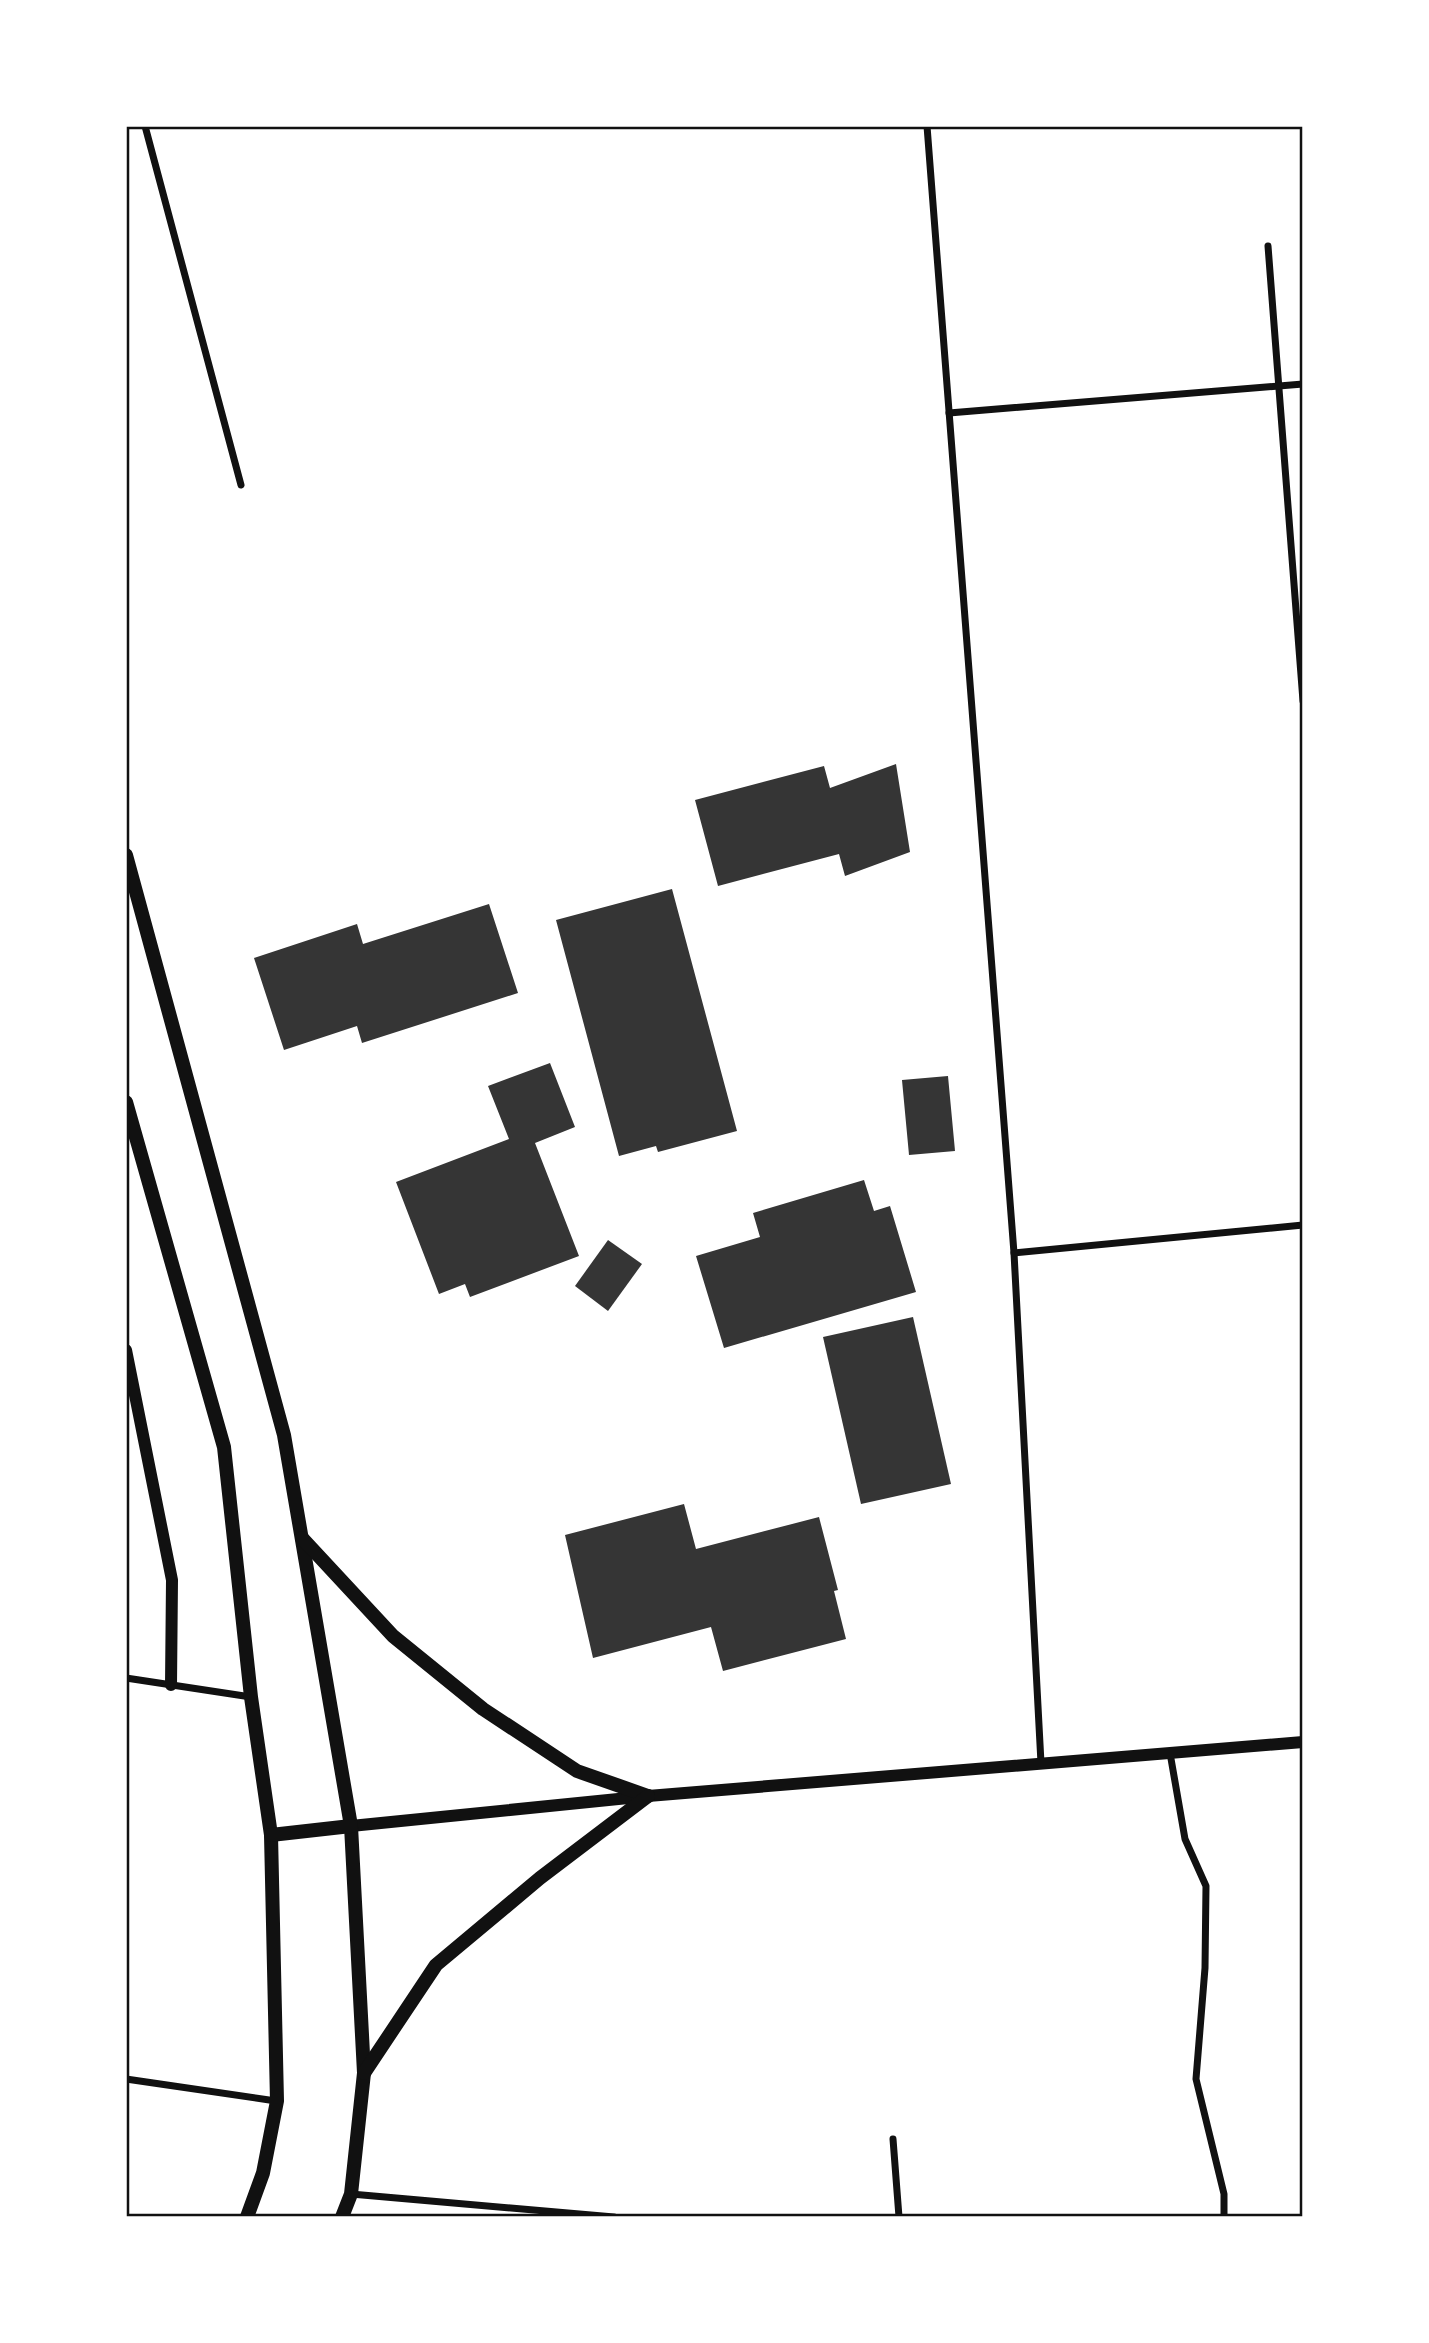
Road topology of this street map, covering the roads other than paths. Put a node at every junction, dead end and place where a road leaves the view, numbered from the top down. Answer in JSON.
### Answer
{"nodes":[{"id":1,"x":145,"y":126,"type":"edge"},
{"id":2,"x":927,"y":126,"type":"edge"},
{"id":3,"x":1268,"y":246,"type":"dead end"},
{"id":4,"x":1303,"y":384,"type":"edge"},
{"id":5,"x":1281,"y":386,"type":"junction"},
{"id":6,"x":949,"y":413,"type":"junction"},
{"id":7,"x":241,"y":485,"type":"dead end"},
{"id":8,"x":1303,"y":701,"type":"edge"},
{"id":9,"x":126,"y":855,"type":"edge"},
{"id":10,"x":126,"y":1102,"type":"edge"},
{"id":11,"x":1303,"y":1225,"type":"edge"},
{"id":12,"x":1014,"y":1253,"type":"junction"},
{"id":13,"x":126,"y":1350,"type":"edge"},
{"id":14,"x":302,"y":1538,"type":"junction"},
{"id":15,"x":126,"y":1678,"type":"edge"},
{"id":16,"x":171,"y":1685,"type":"junction"},
{"id":17,"x":251,"y":1697,"type":"junction"},
{"id":18,"x":1303,"y":1742,"type":"edge"},
{"id":19,"x":1170,"y":1753,"type":"junction"},
{"id":20,"x":1041,"y":1763,"type":"junction"},
{"id":21,"x":648,"y":1796,"type":"junction"},
{"id":22,"x":351,"y":1826,"type":"junction"},
{"id":23,"x":271,"y":1835,"type":"junction"},
{"id":24,"x":364,"y":2073,"type":"junction"},
{"id":25,"x":126,"y":2079,"type":"edge"},
{"id":26,"x":277,"y":2101,"type":"junction"},
{"id":27,"x":893,"y":2139,"type":"dead end"},
{"id":28,"x":351,"y":2194,"type":"junction"},
{"id":29,"x":247,"y":2217,"type":"edge"},
{"id":30,"x":342,"y":2217,"type":"edge"},
{"id":31,"x":614,"y":2217,"type":"edge"},
{"id":32,"x":899,"y":2217,"type":"edge"},
{"id":33,"x":1224,"y":2217,"type":"edge"}],
"edges":[{"from":1,"to":7,"type":"street"},
{"from":2,"to":6,"type":"street"},
{"from":3,"to":5,"type":"street"},
{"from":4,"to":5,"type":"street"},
{"from":5,"to":6,"type":"street"},
{"from":5,"to":8,"type":"street"},
{"from":6,"to":12,"type":"street"},
{"from":9,"to":14,"type":"main road"},
{"from":10,"to":17,"type":"main road"},
{"from":11,"to":12,"type":"street"},
{"from":12,"to":20,"type":"street"},
{"from":13,"to":16,"type":"street"},
{"from":14,"to":21,"type":"main road"},
{"from":14,"to":22,"type":"main road"},
{"from":15,"to":16,"type":"street"},
{"from":16,"to":17,"type":"street"},
{"from":17,"to":23,"type":"main road"},
{"from":18,"to":19,"type":"street"},
{"from":19,"to":20,"type":"street"},
{"from":19,"to":33,"type":"street"},
{"from":20,"to":21,"type":"street"},
{"from":21,"to":22,"type":"street"},
{"from":21,"to":24,"type":"main road"},
{"from":22,"to":23,"type":"main road"},
{"from":22,"to":24,"type":"main road"},
{"from":23,"to":26,"type":"main road"},
{"from":24,"to":28,"type":"main road"},
{"from":25,"to":26,"type":"street"},
{"from":26,"to":29,"type":"main road"},
{"from":27,"to":32,"type":"street"},
{"from":28,"to":30,"type":"main road"},
{"from":28,"to":31,"type":"street"}]}
